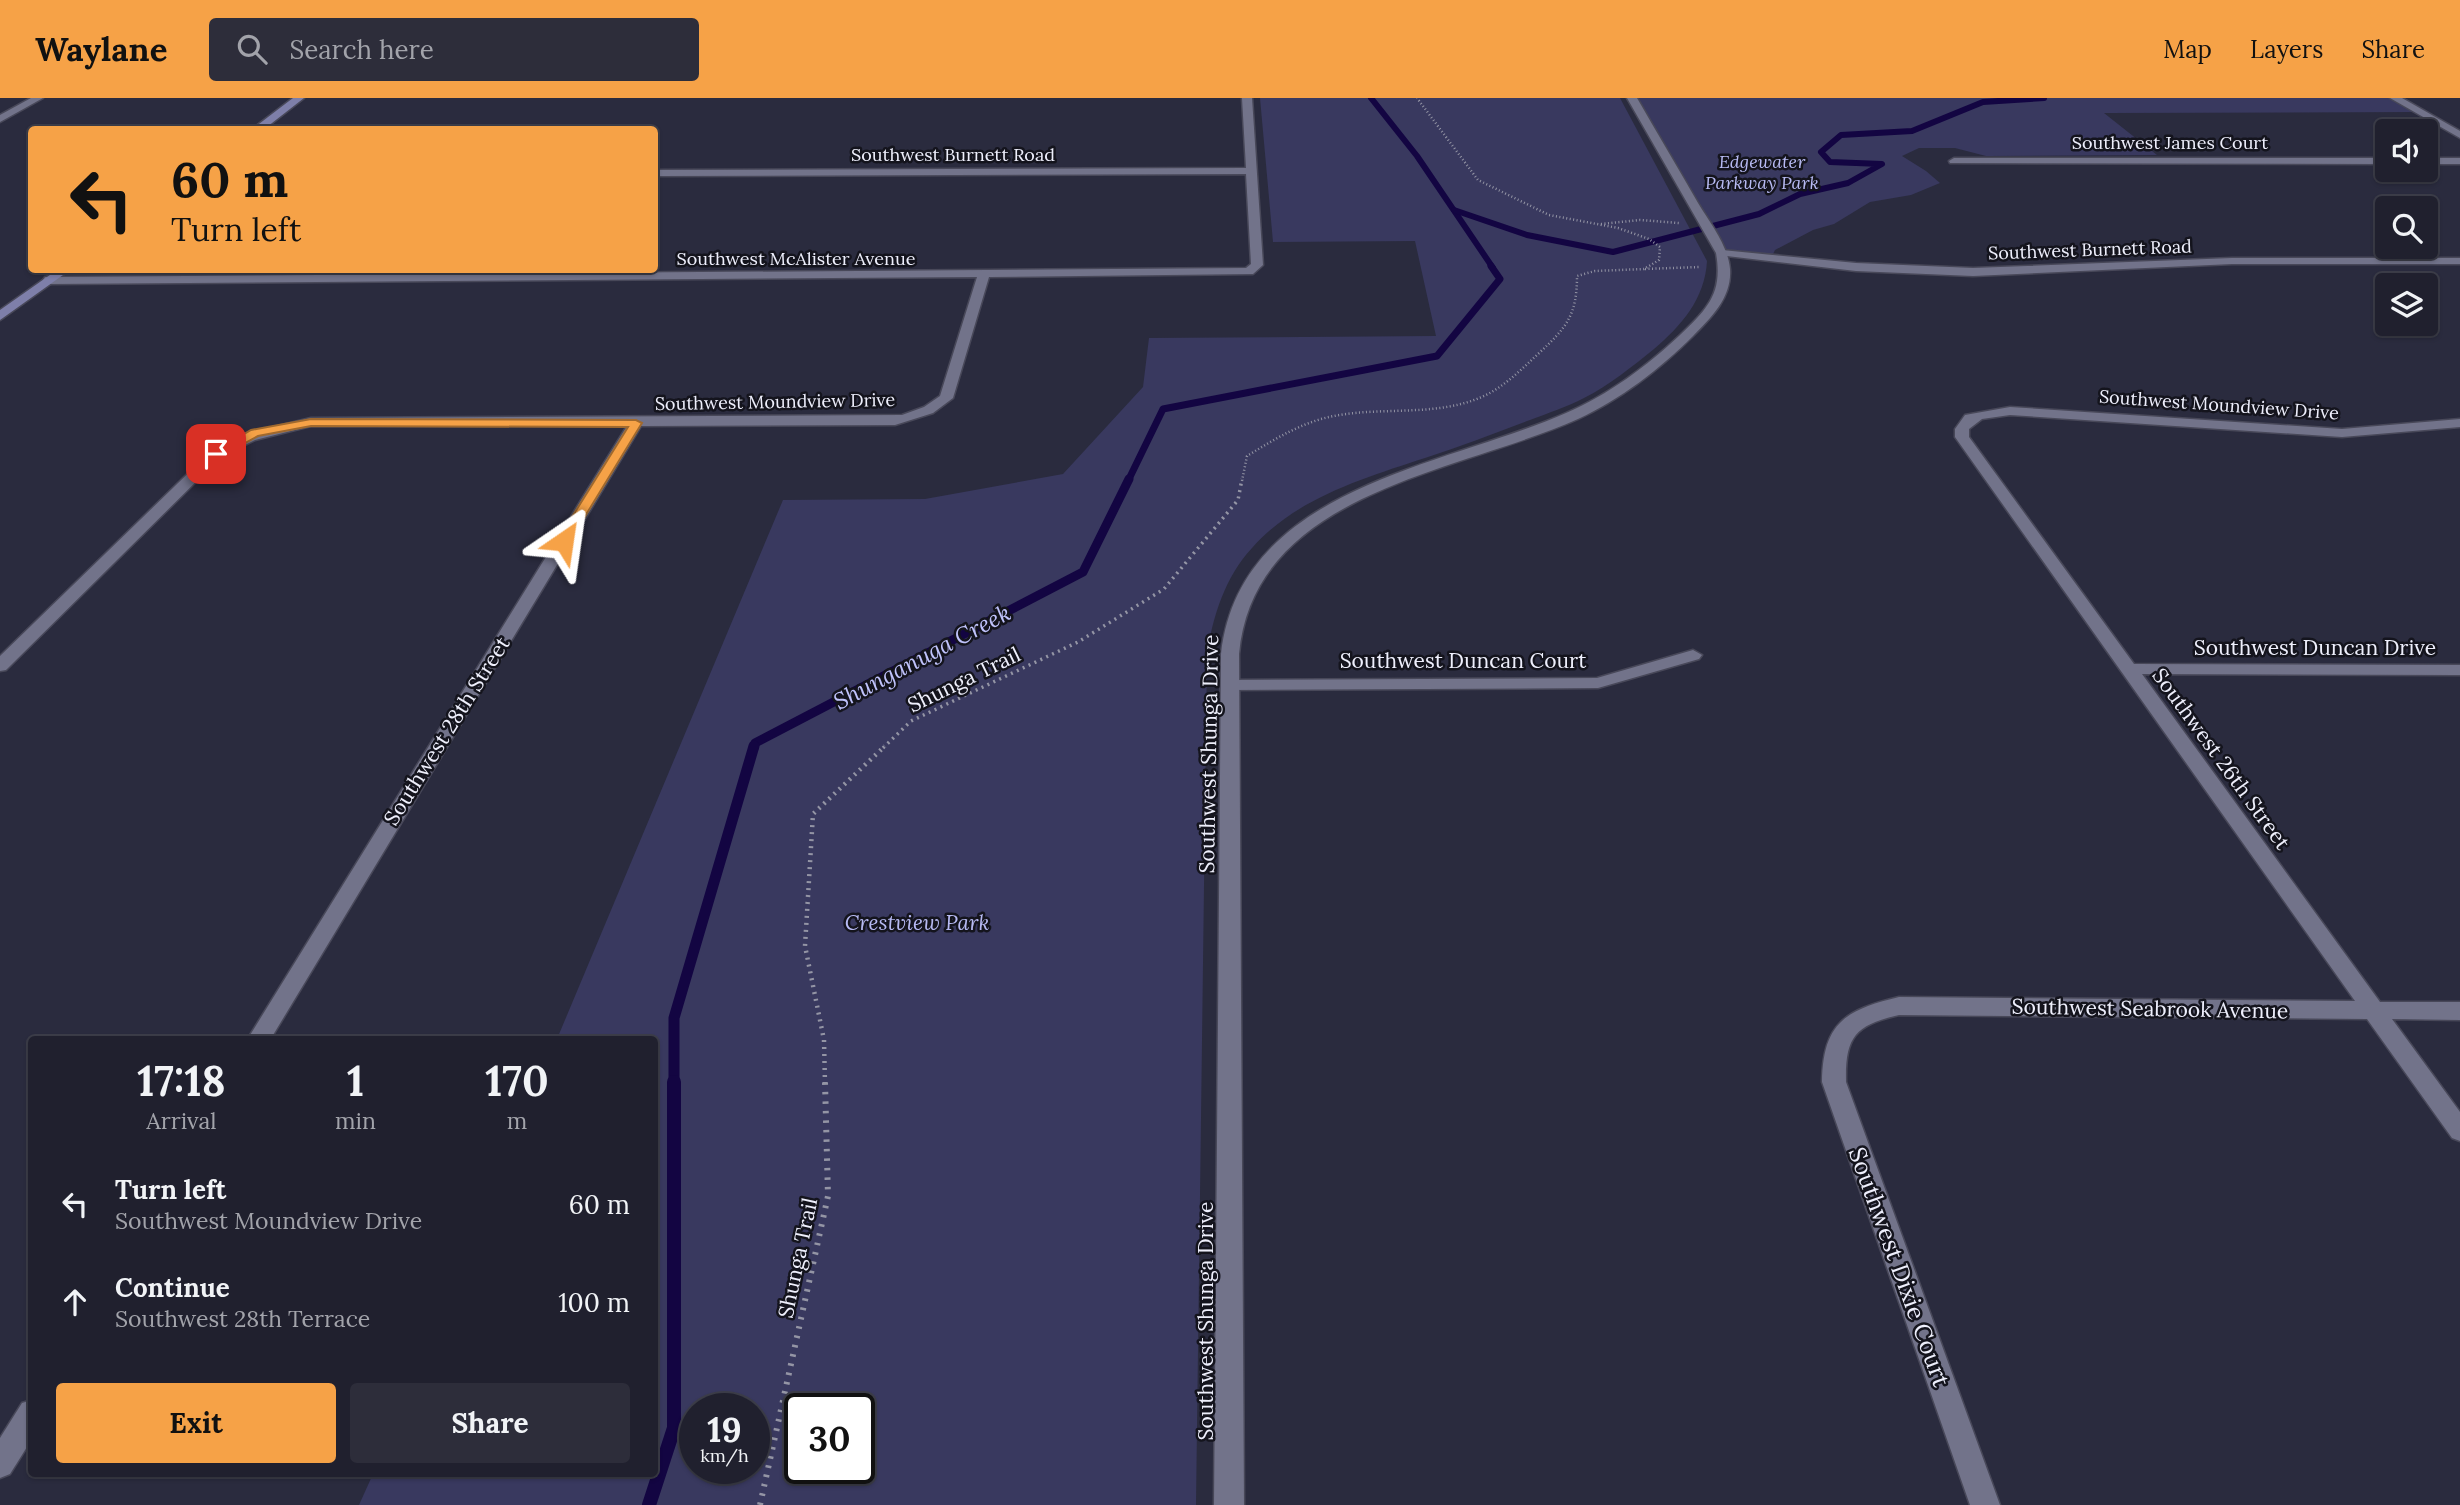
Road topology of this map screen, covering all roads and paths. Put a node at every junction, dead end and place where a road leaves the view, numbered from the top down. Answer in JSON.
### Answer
{"nodes":[{"id":1,"x":38,"y":98,"type":"edge"},
{"id":2,"x":299,"y":98,"type":"edge"},
{"id":3,"x":1247,"y":98,"type":"edge"},
{"id":4,"x":1417,"y":98,"type":"edge"},
{"id":5,"x":1632,"y":98,"type":"edge"},
{"id":6,"x":2395,"y":98,"type":"edge"},
{"id":7,"x":0,"y":119,"type":"edge"},
{"id":8,"x":261,"y":126,"type":"edge"},
{"id":9,"x":2460,"y":135,"type":"edge"},
{"id":10,"x":1954,"y":161,"type":"dead end"},
{"id":11,"x":2375,"y":161,"type":"edge"},
{"id":12,"x":2438,"y":161,"type":"edge"},
{"id":13,"x":2460,"y":161,"type":"edge"},
{"id":14,"x":1251,"y":171,"type":"junction"},
{"id":15,"x":658,"y":173,"type":"edge"},
{"id":16,"x":1597,"y":225,"type":"junction"},
{"id":17,"x":1685,"y":229,"type":"dead end"},
{"id":18,"x":1722,"y":253,"type":"junction"},
{"id":19,"x":1702,"y":259,"type":"dead end"},
{"id":20,"x":2460,"y":261,"type":"edge"},
{"id":21,"x":1644,"y":269,"type":"junction"},
{"id":22,"x":60,"y":273,"type":"edge"},
{"id":23,"x":983,"y":276,"type":"junction"},
{"id":24,"x":49,"y":280,"type":"junction"},
{"id":25,"x":0,"y":316,"type":"edge"},
{"id":26,"x":1975,"y":416,"type":"joint"},
{"id":27,"x":636,"y":423,"type":"junction"},
{"id":28,"x":2460,"y":423,"type":"edge"},
{"id":29,"x":1693,"y":655,"type":"dead end"},
{"id":30,"x":0,"y":666,"type":"edge"},
{"id":31,"x":2129,"y":669,"type":"junction"},
{"id":32,"x":2460,"y":670,"type":"edge"},
{"id":33,"x":1230,"y":685,"type":"junction"},
{"id":34,"x":2374,"y":1011,"type":"junction"},
{"id":35,"x":2460,"y":1012,"type":"edge"},
{"id":36,"x":1846,"y":1028,"type":"joint"},
{"id":37,"x":260,"y":1036,"type":"edge"},
{"id":38,"x":2460,"y":1131,"type":"edge"},
{"id":39,"x":28,"y":1418,"type":"edge"},
{"id":40,"x":0,"y":1464,"type":"edge"},
{"id":41,"x":760,"y":1505,"type":"edge"},
{"id":42,"x":1229,"y":1505,"type":"edge"},
{"id":43,"x":1984,"y":1505,"type":"edge"}],
"edges":[{"from":1,"to":7,"type":"street"},
{"from":2,"to":8,"type":"main road"},
{"from":3,"to":14,"type":"street"},
{"from":4,"to":16,"type":"path"},
{"from":5,"to":18,"type":"street","name":"Southwest Shunga Drive"},
{"from":6,"to":9,"type":"street"},
{"from":10,"to":11,"type":"street","name":"Southwest James Court"},
{"from":12,"to":13,"type":"street"},
{"from":14,"to":15,"type":"street","name":"Southwest Burnett Road"},
{"from":14,"to":23,"type":"street","name":"Southwest McAlister Avenue"},
{"from":16,"to":17,"type":"path"},
{"from":16,"to":21,"type":"path"},
{"from":18,"to":20,"type":"street","name":"Southwest Burnett Road"},
{"from":18,"to":33,"type":"street","name":"Southwest Shunga Drive"},
{"from":19,"to":21,"type":"path","name":"Shunga Trail"},
{"from":21,"to":41,"type":"path","name":"Shunga Trail"},
{"from":22,"to":24,"type":"main road"},
{"from":23,"to":24,"type":"street","name":"Southwest McAlister Avenue"},
{"from":23,"to":27,"type":"street","name":"Southwest Moundview Drive"},
{"from":24,"to":25,"type":"main road"},
{"from":26,"to":28,"type":"street","name":"Southwest Moundview Drive"},
{"from":26,"to":31,"type":"street","name":"Southwest 26th Street"},
{"from":27,"to":30,"type":"street","name":"Southwest Moundview Drive"},
{"from":27,"to":37,"type":"street","name":"Southwest 28th Street"},
{"from":29,"to":33,"type":"street","name":"Southwest Duncan Court"},
{"from":31,"to":32,"type":"street","name":"Southwest Duncan Drive"},
{"from":31,"to":34,"type":"street","name":"Southwest 26th Street"},
{"from":33,"to":42,"type":"street","name":"Southwest Shunga Drive"},
{"from":34,"to":35,"type":"street","name":"Southwest Seabrook Avenue"},
{"from":34,"to":36,"type":"street","name":"Southwest Seabrook Avenue"},
{"from":34,"to":38,"type":"street","name":"Southwest 26th Street"},
{"from":36,"to":43,"type":"street","name":"Southwest Dixie Court"},
{"from":39,"to":40,"type":"street"}]}
